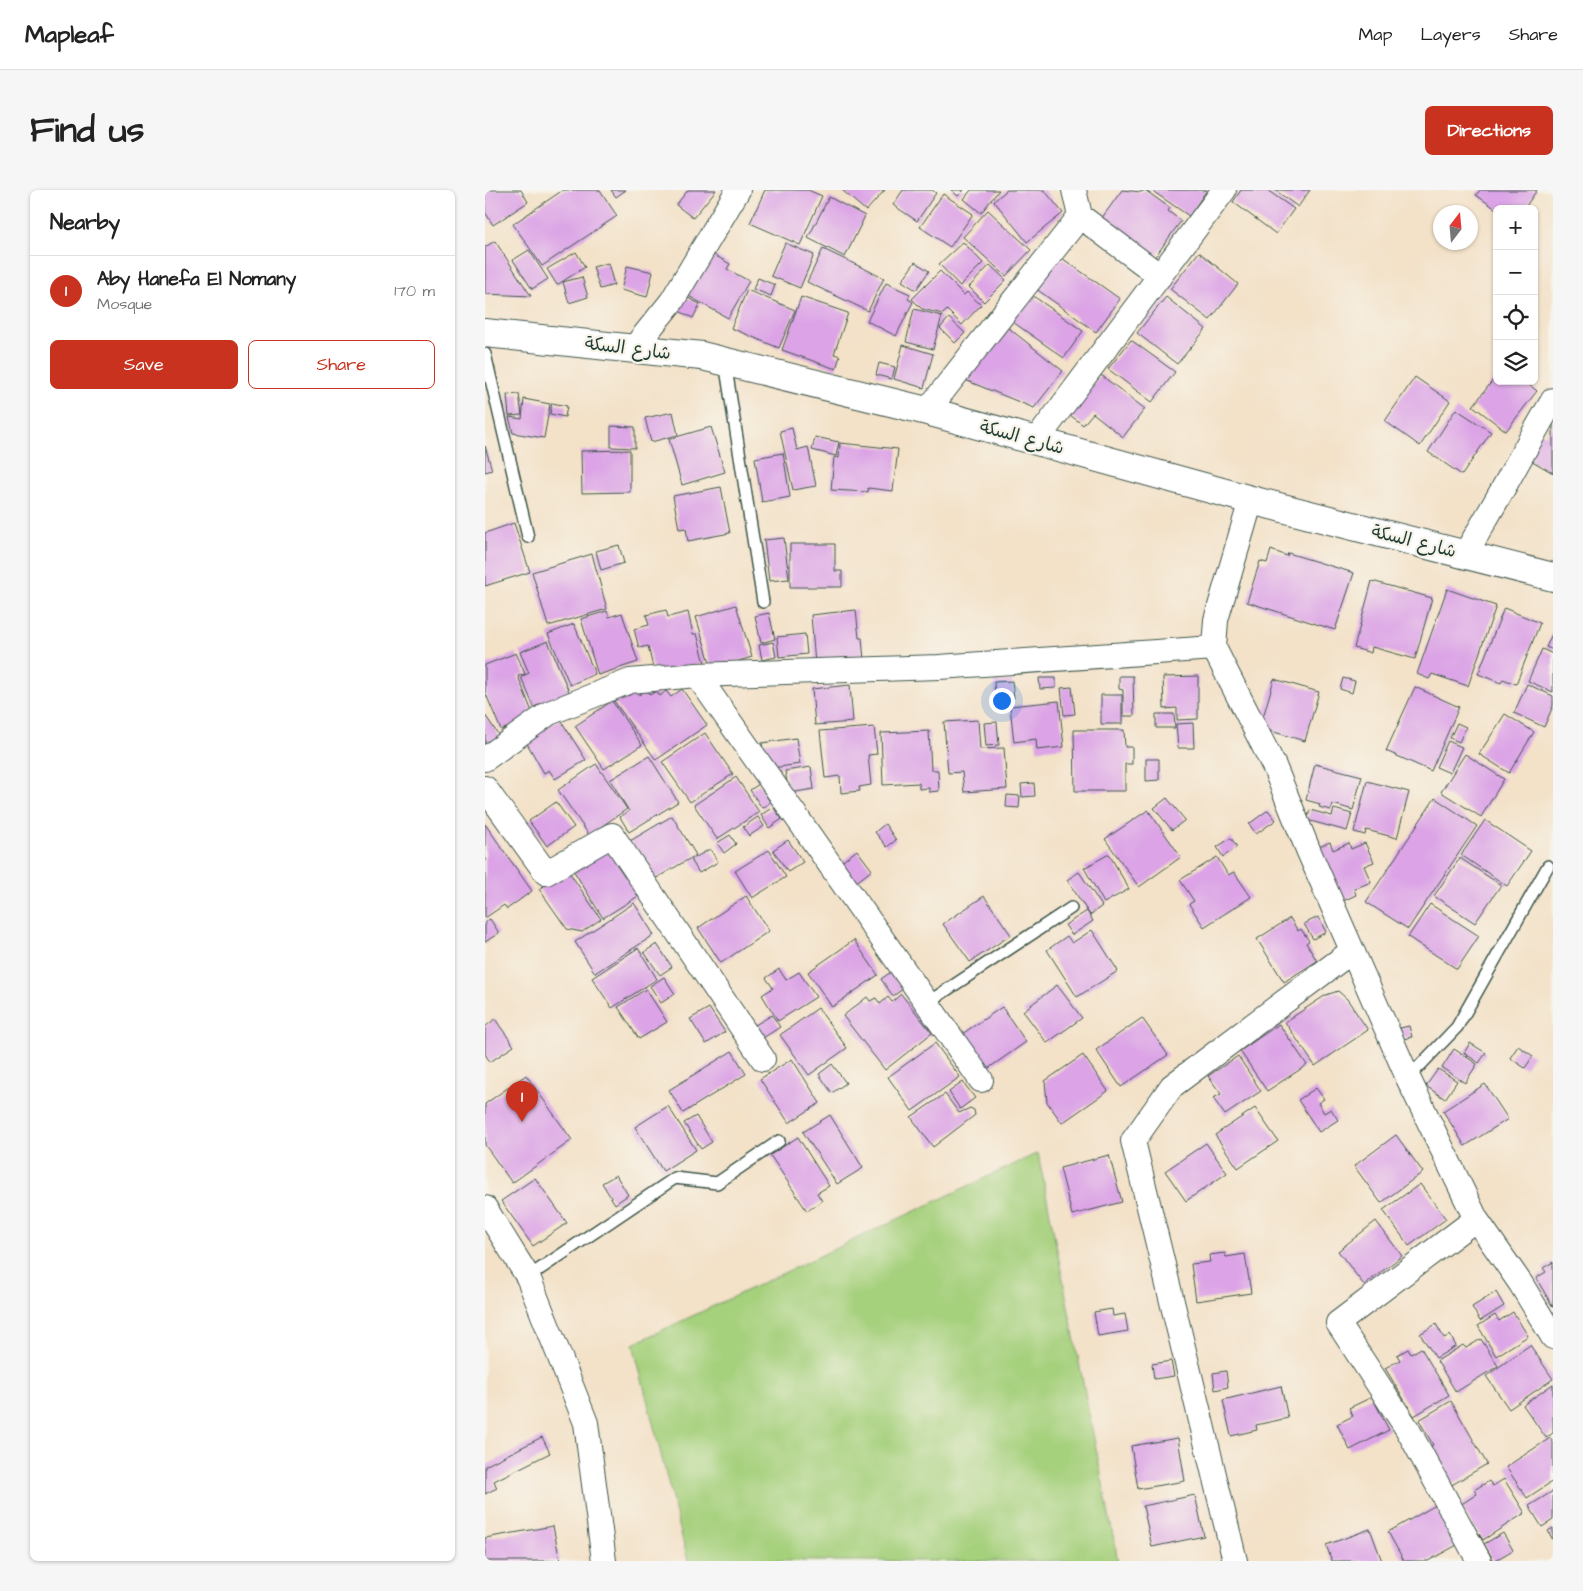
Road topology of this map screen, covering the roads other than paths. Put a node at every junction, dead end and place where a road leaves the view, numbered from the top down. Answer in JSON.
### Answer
{"nodes":[{"id":1,"x":739,"y":190,"type":"edge"},
{"id":2,"x":1074,"y":190,"type":"edge"},
{"id":3,"x":1224,"y":190,"type":"edge"},
{"id":4,"x":1080,"y":216,"type":"junction"},
{"id":5,"x":1160,"y":276,"type":"junction"},
{"id":6,"x":485,"y":333,"type":"edge"},
{"id":7,"x":634,"y":348,"type":"junction"},
{"id":8,"x":485,"y":354,"type":"edge"},
{"id":9,"x":725,"y":362,"type":"junction"},
{"id":10,"x":1553,"y":400,"type":"edge"},
{"id":11,"x":927,"y":411,"type":"junction"},
{"id":12,"x":1036,"y":441,"type":"junction"},
{"id":13,"x":1251,"y":500,"type":"junction"},
{"id":14,"x":528,"y":538,"type":"dead end"},
{"id":15,"x":1465,"y":554,"type":"junction"},
{"id":16,"x":1553,"y":577,"type":"edge"},
{"id":17,"x":763,"y":602,"type":"dead end"},
{"id":18,"x":1214,"y":648,"type":"junction"},
{"id":19,"x":697,"y":675,"type":"junction"},
{"id":20,"x":485,"y":758,"type":"edge"},
{"id":21,"x":485,"y":788,"type":"edge"},
{"id":22,"x":1548,"y":866,"type":"dead end"},
{"id":23,"x":1071,"y":908,"type":"dead end"},
{"id":24,"x":1352,"y":951,"type":"junction"},
{"id":25,"x":927,"y":1003,"type":"junction"},
{"id":26,"x":763,"y":1059,"type":"dead end"},
{"id":27,"x":1408,"y":1078,"type":"junction"},
{"id":28,"x":981,"y":1080,"type":"dead end"},
{"id":29,"x":779,"y":1141,"type":"dead end"},
{"id":30,"x":485,"y":1208,"type":"edge"},
{"id":31,"x":1476,"y":1218,"type":"junction"},
{"id":32,"x":528,"y":1277,"type":"junction"},
{"id":33,"x":1553,"y":1337,"type":"edge"},
{"id":34,"x":604,"y":1561,"type":"edge"},
{"id":35,"x":1235,"y":1561,"type":"edge"},
{"id":36,"x":1479,"y":1561,"type":"edge"}],
"edges":[{"from":1,"to":7,"type":"street"},
{"from":2,"to":4,"type":"street"},
{"from":3,"to":5,"type":"street"},
{"from":4,"to":5,"type":"street"},
{"from":4,"to":11,"type":"street"},
{"from":5,"to":12,"type":"street"},
{"from":6,"to":7,"type":"street","name":"شارع السكة"},
{"from":7,"to":9,"type":"street","name":"شارع السكة"},
{"from":8,"to":14,"type":"lane"},
{"from":9,"to":11,"type":"street","name":"شارع السكة"},
{"from":9,"to":17,"type":"lane"},
{"from":10,"to":15,"type":"street"},
{"from":11,"to":12,"type":"street","name":"شارع السكة"},
{"from":12,"to":13,"type":"street","name":"شارع السكة"},
{"from":13,"to":15,"type":"street","name":"شارع السكة"},
{"from":13,"to":18,"type":"street"},
{"from":15,"to":16,"type":"street","name":"شارع السكة"},
{"from":18,"to":19,"type":"street"},
{"from":18,"to":24,"type":"street"},
{"from":19,"to":20,"type":"street"},
{"from":19,"to":25,"type":"street"},
{"from":21,"to":26,"type":"street"},
{"from":22,"to":27,"type":"lane"},
{"from":23,"to":25,"type":"lane"},
{"from":24,"to":27,"type":"street"},
{"from":24,"to":35,"type":"street"},
{"from":25,"to":28,"type":"street"},
{"from":27,"to":31,"type":"street"},
{"from":29,"to":32,"type":"lane"},
{"from":30,"to":32,"type":"street"},
{"from":31,"to":33,"type":"street"},
{"from":31,"to":36,"type":"street"},
{"from":32,"to":34,"type":"street"}]}
